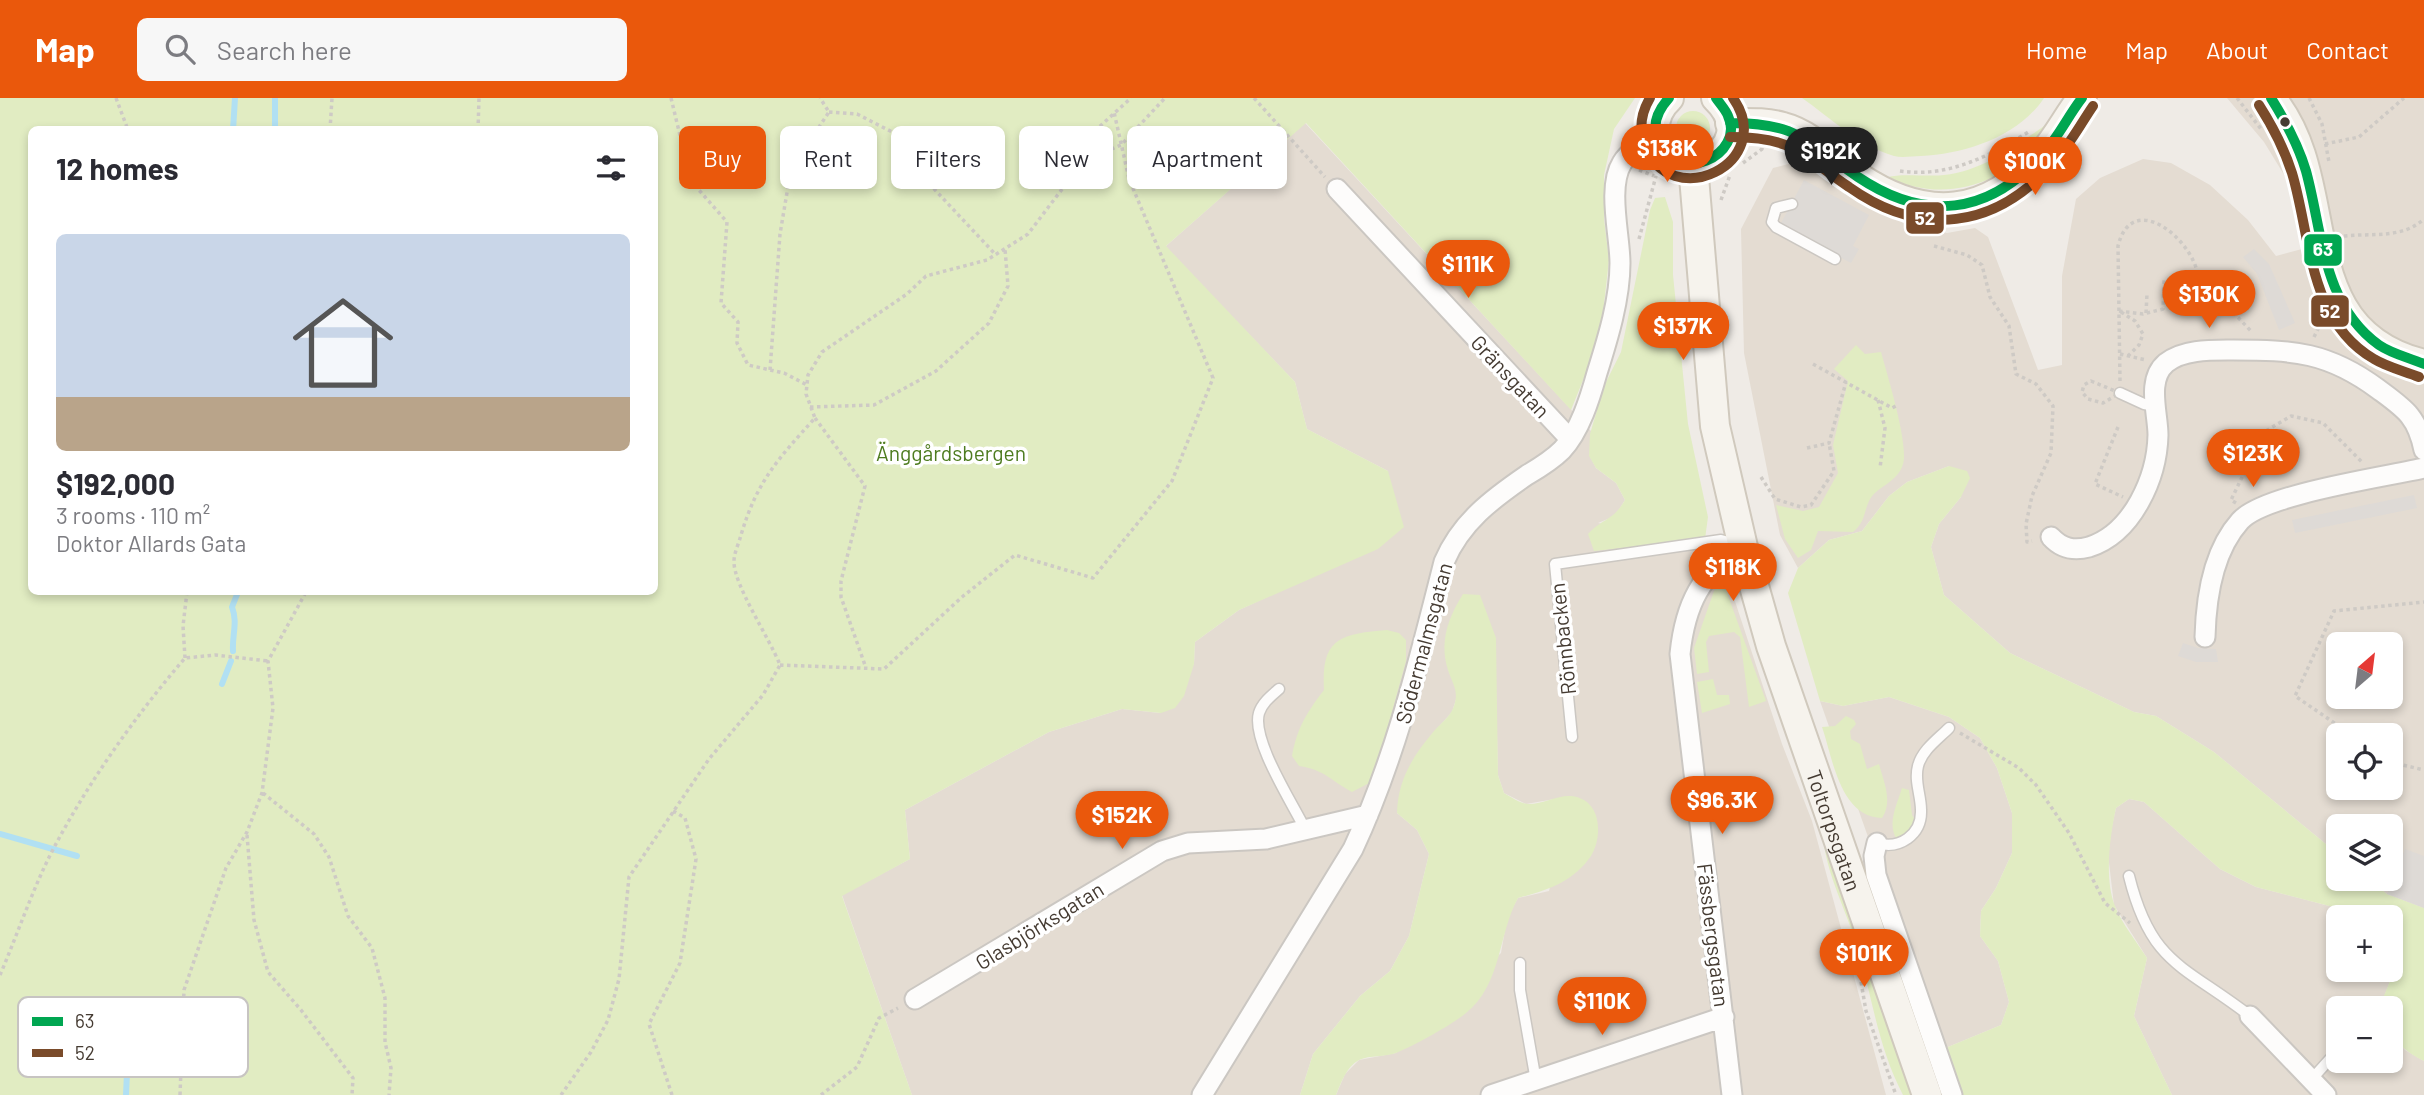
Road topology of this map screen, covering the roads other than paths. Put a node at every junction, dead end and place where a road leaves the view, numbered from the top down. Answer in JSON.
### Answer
{"nodes":[{"id":1,"x":1669,"y":98,"type":"edge"},
{"id":2,"x":1716,"y":98,"type":"edge"},
{"id":3,"x":2082,"y":98,"type":"edge"},
{"id":4,"x":2271,"y":98,"type":"edge"},
{"id":5,"x":1730,"y":123,"type":"junction"},
{"id":6,"x":1656,"y":138,"type":"junction"},
{"id":7,"x":1693,"y":165,"type":"junction"},
{"id":8,"x":1337,"y":190,"type":"road end"},
{"id":9,"x":1792,"y":204,"type":"dead end"},
{"id":10,"x":1835,"y":259,"type":"dead end"},
{"id":11,"x":2424,"y":364,"type":"edge"},
{"id":12,"x":2120,"y":393,"type":"road end"},
{"id":13,"x":2156,"y":406,"type":"junction"},
{"id":14,"x":1570,"y":439,"type":"junction"},
{"id":15,"x":2424,"y":450,"type":"edge"},
{"id":16,"x":2424,"y":468,"type":"edge"},
{"id":17,"x":2051,"y":537,"type":"road end"},
{"id":18,"x":1743,"y":547,"type":"junction"},
{"id":19,"x":2205,"y":637,"type":"dead end"},
{"id":20,"x":1279,"y":688,"type":"dead end"},
{"id":21,"x":1949,"y":728,"type":"road end"},
{"id":22,"x":1572,"y":737,"type":"dead end"},
{"id":23,"x":1368,"y":816,"type":"junction"},
{"id":24,"x":1305,"y":829,"type":"junction"},
{"id":25,"x":1877,"y":843,"type":"joint"},
{"id":26,"x":2129,"y":876,"type":"dead end"},
{"id":27,"x":1520,"y":963,"type":"dead end"},
{"id":28,"x":915,"y":999,"type":"road end"},
{"id":29,"x":2250,"y":1016,"type":"joint"},
{"id":30,"x":1724,"y":1017,"type":"junction"},
{"id":31,"x":2326,"y":1063,"type":"edge"},
{"id":32,"x":2311,"y":1080,"type":"junction"},
{"id":33,"x":1536,"y":1081,"type":"junction"},
{"id":34,"x":1202,"y":1095,"type":"edge"},
{"id":35,"x":1491,"y":1095,"type":"edge"},
{"id":36,"x":1732,"y":1095,"type":"edge"},
{"id":37,"x":1927,"y":1095,"type":"edge"},
{"id":38,"x":1952,"y":1095,"type":"edge"},
{"id":39,"x":2326,"y":1095,"type":"edge"}],
"edges":[{"from":1,"to":6,"type":"street"},
{"from":2,"to":5,"type":"street"},
{"from":3,"to":5,"type":"street"},
{"from":4,"to":11,"type":"street"},
{"from":5,"to":7,"type":"street"},
{"from":6,"to":7,"type":"street"},
{"from":6,"to":14,"type":"street","name":"Södermalmsgatan"},
{"from":7,"to":18,"type":"street","name":"Toltorpsgatan"},
{"from":8,"to":14,"type":"street","name":"Gränsgatan"},
{"from":9,"to":10,"type":"lane"},
{"from":12,"to":13,"type":"lane"},
{"from":13,"to":15,"type":"street"},
{"from":13,"to":17,"type":"street"},
{"from":14,"to":23,"type":"street","name":"Södermalmsgatan"},
{"from":16,"to":19,"type":"street"},
{"from":18,"to":22,"type":"lane","name":"Rönnbacken"},
{"from":18,"to":30,"type":"street","name":"Fässbergsgatan"},
{"from":18,"to":37,"type":"street","name":"Toltorpsgatan"},
{"from":20,"to":24,"type":"lane"},
{"from":21,"to":25,"type":"lane"},
{"from":23,"to":24,"type":"street","name":"Glasbjörksgatan"},
{"from":23,"to":34,"type":"street","name":"Södermalmsgatan"},
{"from":24,"to":28,"type":"street","name":"Glasbjörksgatan"},
{"from":25,"to":38,"type":"street","name":"Toltorpsgatan"},
{"from":26,"to":29,"type":"lane"},
{"from":27,"to":33,"type":"lane"},
{"from":29,"to":32,"type":"street"},
{"from":30,"to":33,"type":"street"},
{"from":30,"to":36,"type":"street","name":"Fässbergsgatan"},
{"from":31,"to":32,"type":"lane"},
{"from":32,"to":39,"type":"street"},
{"from":33,"to":35,"type":"street"}]}
